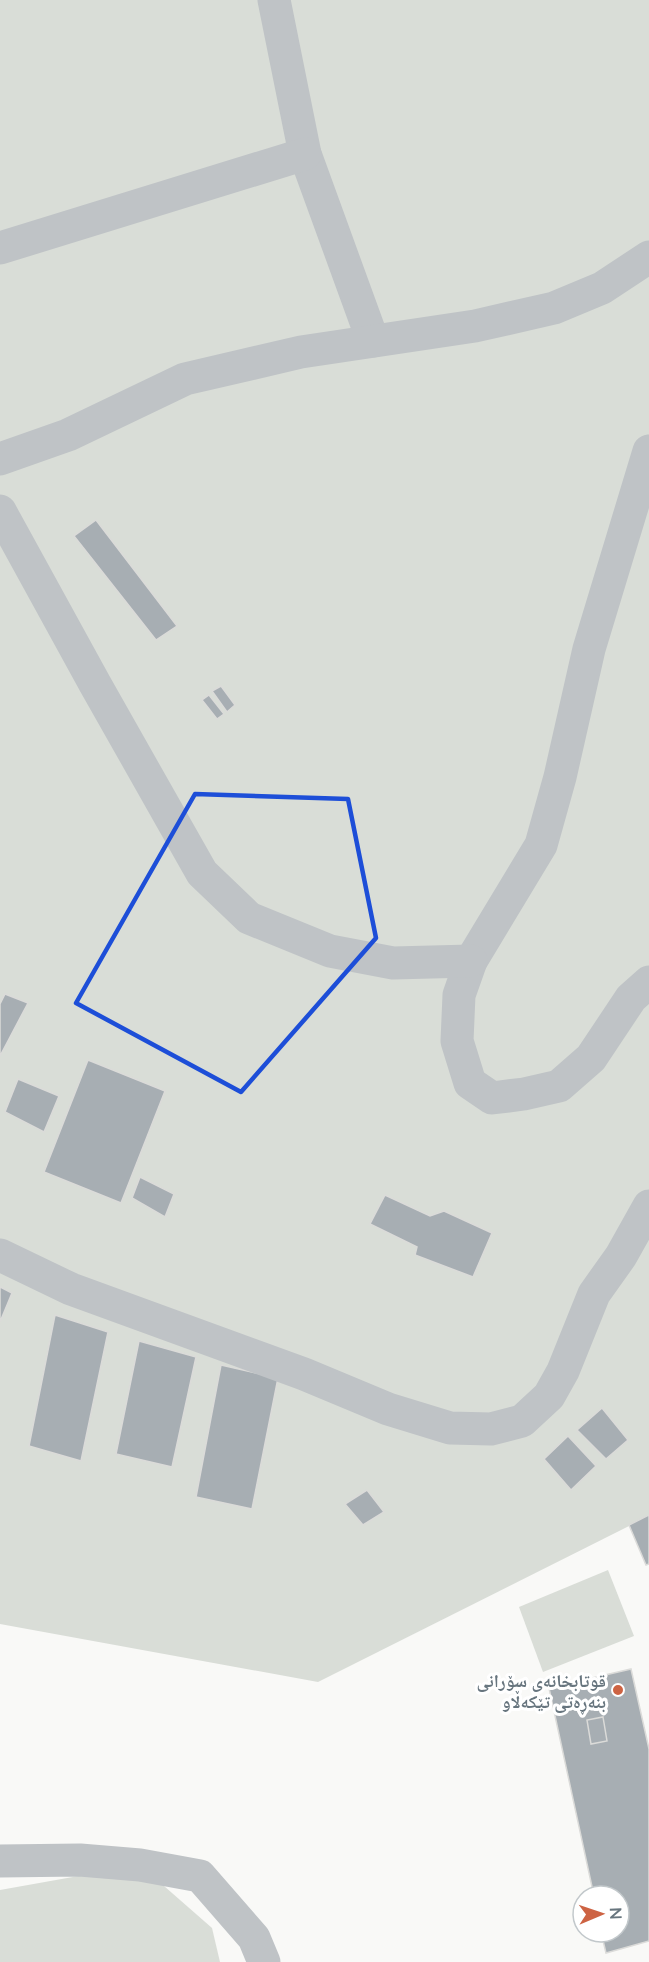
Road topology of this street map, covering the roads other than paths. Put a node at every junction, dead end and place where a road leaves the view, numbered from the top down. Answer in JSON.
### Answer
{"nodes":[{"id":1,"x":274,"y":0,"type":"edge"},
{"id":2,"x":305,"y":154,"type":"junction"},
{"id":3,"x":0,"y":248,"type":"edge"},
{"id":4,"x":649,"y":257,"type":"edge"},
{"id":5,"x":373,"y":341,"type":"junction"},
{"id":6,"x":649,"y":451,"type":"edge"},
{"id":7,"x":0,"y":459,"type":"edge"},
{"id":8,"x":0,"y":511,"type":"edge"},
{"id":9,"x":471,"y":961,"type":"junction"},
{"id":10,"x":649,"y":982,"type":"edge"},
{"id":11,"x":649,"y":1206,"type":"edge"},
{"id":12,"x":0,"y":1255,"type":"edge"},
{"id":13,"x":0,"y":1861,"type":"edge"},
{"id":14,"x":264,"y":1962,"type":"edge"}],
"edges":[{"from":1,"to":2,"type":"street"},
{"from":2,"to":3,"type":"street"},
{"from":2,"to":5,"type":"street"},
{"from":4,"to":5,"type":"street"},
{"from":5,"to":7,"type":"street"},
{"from":6,"to":9,"type":"street"},
{"from":8,"to":9,"type":"street"},
{"from":9,"to":10,"type":"street"},
{"from":11,"to":12,"type":"street"},
{"from":13,"to":14,"type":"street"}]}
